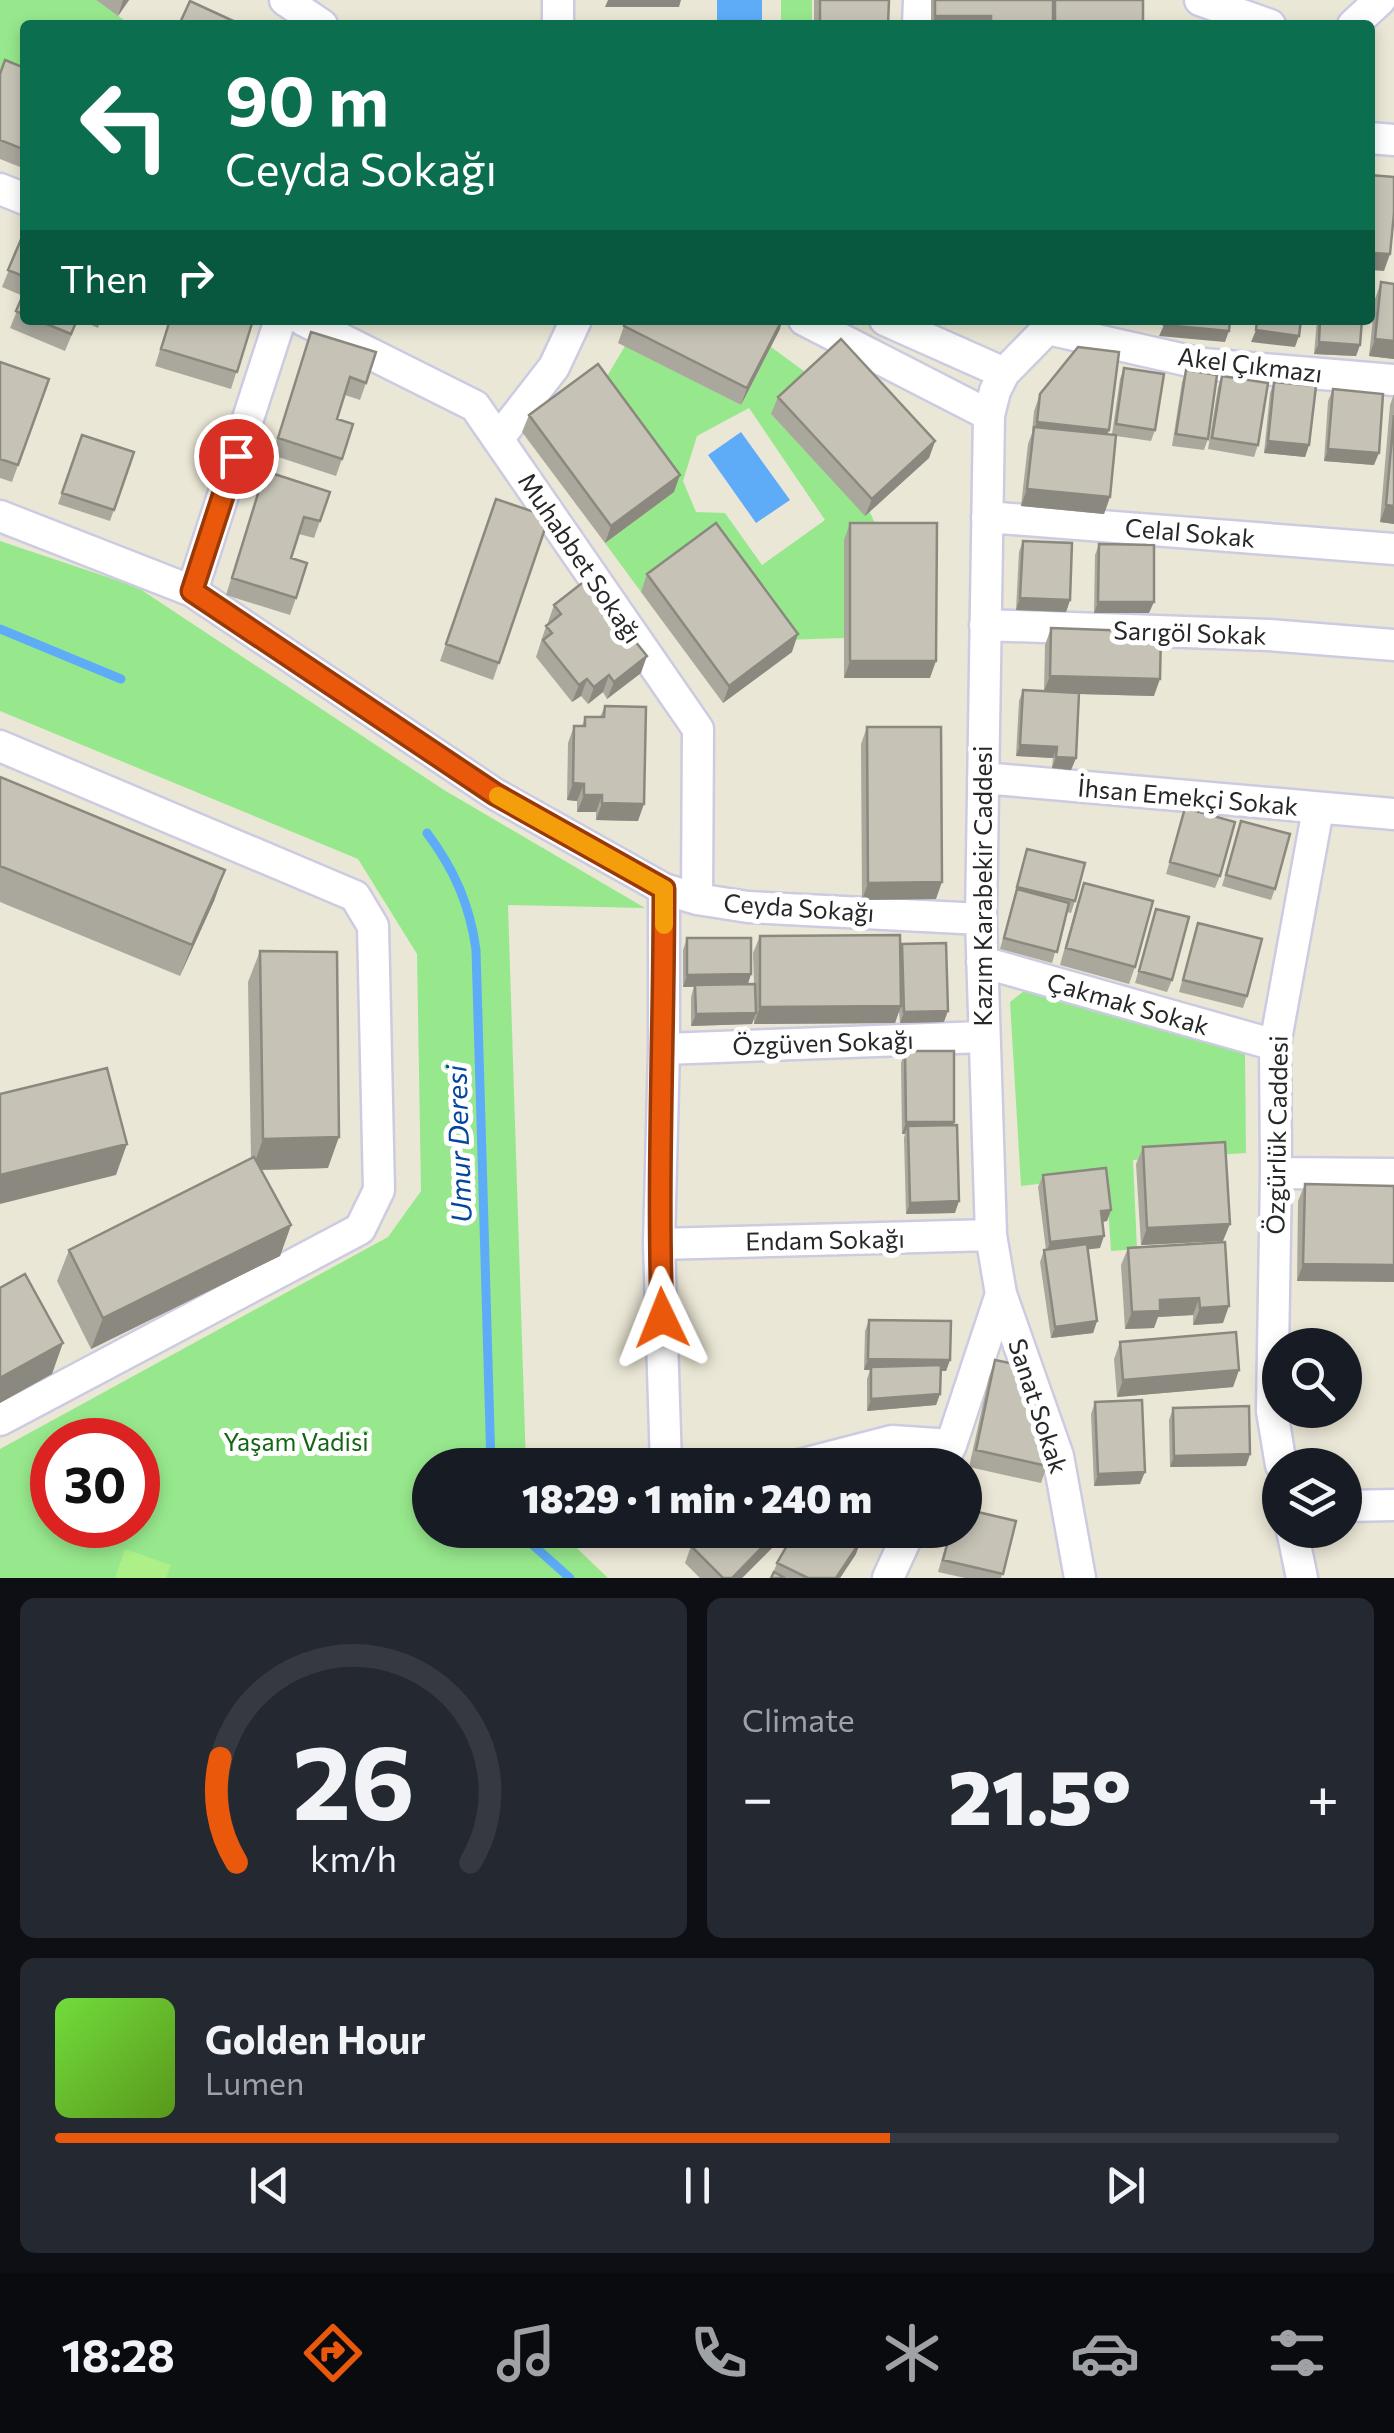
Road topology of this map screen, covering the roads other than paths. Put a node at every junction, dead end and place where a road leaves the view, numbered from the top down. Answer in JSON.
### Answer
{"nodes":[{"id":1,"x":1200,"y":0,"type":"edge"},
{"id":2,"x":1380,"y":0,"type":"edge"},
{"id":3,"x":1256,"y":20,"type":"edge"},
{"id":4,"x":1358,"y":20,"type":"edge"},
{"id":5,"x":278,"y":325,"type":"edge"},
{"id":6,"x":313,"y":325,"type":"edge"},
{"id":7,"x":574,"y":325,"type":"edge"},
{"id":8,"x":825,"y":325,"type":"edge"},
{"id":9,"x":896,"y":325,"type":"edge"},
{"id":10,"x":1051,"y":325,"type":"edge"},
{"id":11,"x":1056,"y":325,"type":"edge"},
{"id":12,"x":854,"y":332,"type":"edge"},
{"id":13,"x":1004,"y":373,"type":"junction"},
{"id":14,"x":1394,"y":380,"type":"edge"},
{"id":15,"x":988,"y":416,"type":"junction"},
{"id":16,"x":498,"y":438,"type":"junction"},
{"id":17,"x":0,"y":516,"type":"edge"},
{"id":18,"x":987,"y":517,"type":"junction"},
{"id":19,"x":1394,"y":549,"type":"edge"},
{"id":20,"x":192,"y":591,"type":"junction"},
{"id":21,"x":985,"y":625,"type":"junction"},
{"id":22,"x":1394,"y":645,"type":"edge"},
{"id":23,"x":0,"y":746,"type":"edge"},
{"id":24,"x":983,"y":778,"type":"junction"},
{"id":25,"x":1318,"y":809,"type":"junction"},
{"id":26,"x":1394,"y":814,"type":"edge"},
{"id":27,"x":664,"y":889,"type":"junction"},
{"id":28,"x":697,"y":899,"type":"junction"},
{"id":29,"x":981,"y":919,"type":"junction"},
{"id":30,"x":982,"y":962,"type":"junction"},
{"id":31,"x":983,"y":1038,"type":"junction"},
{"id":32,"x":1275,"y":1045,"type":"junction"},
{"id":33,"x":664,"y":1049,"type":"junction"},
{"id":34,"x":1276,"y":1173,"type":"junction"},
{"id":35,"x":1394,"y":1174,"type":"edge"},
{"id":36,"x":991,"y":1235,"type":"junction"},
{"id":37,"x":660,"y":1244,"type":"junction"},
{"id":38,"x":1001,"y":1294,"type":"junction"},
{"id":39,"x":0,"y":1420,"type":"edge"},
{"id":40,"x":666,"y":1448,"type":"edge"},
{"id":41,"x":865,"y":1448,"type":"edge"},
{"id":42,"x":919,"y":1448,"type":"edge"},
{"id":43,"x":948,"y":1448,"type":"edge"},
{"id":44,"x":1278,"y":1448,"type":"edge"},
{"id":45,"x":1394,"y":1505,"type":"edge"},
{"id":46,"x":1362,"y":1506,"type":"edge"},
{"id":47,"x":902,"y":1548,"type":"edge"},
{"id":48,"x":1296,"y":1548,"type":"edge"},
{"id":49,"x":888,"y":1578,"type":"edge"},
{"id":50,"x":1080,"y":1578,"type":"edge"},
{"id":51,"x":1302,"y":1578,"type":"edge"}],
"edges":[{"from":1,"to":3,"type":"street"},
{"from":2,"to":4,"type":"street"},
{"from":5,"to":20,"type":"street"},
{"from":6,"to":16,"type":"street","name":"Muhabbet Sokağı"},
{"from":7,"to":16,"type":"street"},
{"from":8,"to":12,"type":"street"},
{"from":9,"to":13,"type":"street"},
{"from":10,"to":13,"type":"street","name":"Kazım Karabekir Caddesi"},
{"from":11,"to":14,"type":"street","name":"Akel Çıkmazı"},
{"from":12,"to":15,"type":"street"},
{"from":13,"to":15,"type":"street","name":"Kazım Karabekir Caddesi"},
{"from":15,"to":18,"type":"street","name":"Kazım Karabekir Caddesi"},
{"from":16,"to":28,"type":"street","name":"Muhabbet Sokağı"},
{"from":17,"to":20,"type":"street","name":"Ceyda Sokağı"},
{"from":18,"to":19,"type":"street","name":"Celal Sokak"},
{"from":18,"to":21,"type":"street","name":"Kazım Karabekir Caddesi"},
{"from":20,"to":27,"type":"street","name":"Ceyda Sokağı"},
{"from":21,"to":22,"type":"street","name":"Sarıgöl Sokak"},
{"from":21,"to":24,"type":"street","name":"Kazım Karabekir Caddesi"},
{"from":23,"to":39,"type":"street"},
{"from":24,"to":25,"type":"street","name":"İhsan Emekçi Sokak"},
{"from":24,"to":29,"type":"street","name":"Kazım Karabekir Caddesi"},
{"from":25,"to":26,"type":"street","name":"İhsan Emekçi Sokak"},
{"from":25,"to":32,"type":"street","name":"Özgürlük Caddesi"},
{"from":27,"to":28,"type":"street","name":"Ceyda Sokağı"},
{"from":27,"to":33,"type":"street"},
{"from":28,"to":29,"type":"street","name":"Ceyda Sokağı"},
{"from":29,"to":30,"type":"street","name":"Kazım Karabekir Caddesi"},
{"from":30,"to":31,"type":"street","name":"Kazım Karabekir Caddesi"},
{"from":30,"to":32,"type":"street","name":"Çakmak Sokak"},
{"from":31,"to":33,"type":"street","name":"Özgüven Sokağı"},
{"from":31,"to":36,"type":"street","name":"Kazım Karabekir Caddesi"},
{"from":32,"to":34,"type":"street","name":"Özgürlük Caddesi"},
{"from":33,"to":37,"type":"street"},
{"from":34,"to":35,"type":"street"},
{"from":34,"to":44,"type":"street","name":"Özgürlük Caddesi"},
{"from":36,"to":37,"type":"street","name":"Endam Sokağı"},
{"from":36,"to":38,"type":"street","name":"Kazım Karabekir Caddesi"},
{"from":37,"to":40,"type":"street"},
{"from":38,"to":43,"type":"street","name":"Kazım Karabekir Caddesi"},
{"from":38,"to":50,"type":"street","name":"Sanat Sokak"},
{"from":41,"to":42,"type":"street"},
{"from":45,"to":46,"type":"street"},
{"from":47,"to":49,"type":"street"},
{"from":48,"to":51,"type":"street"}]}
